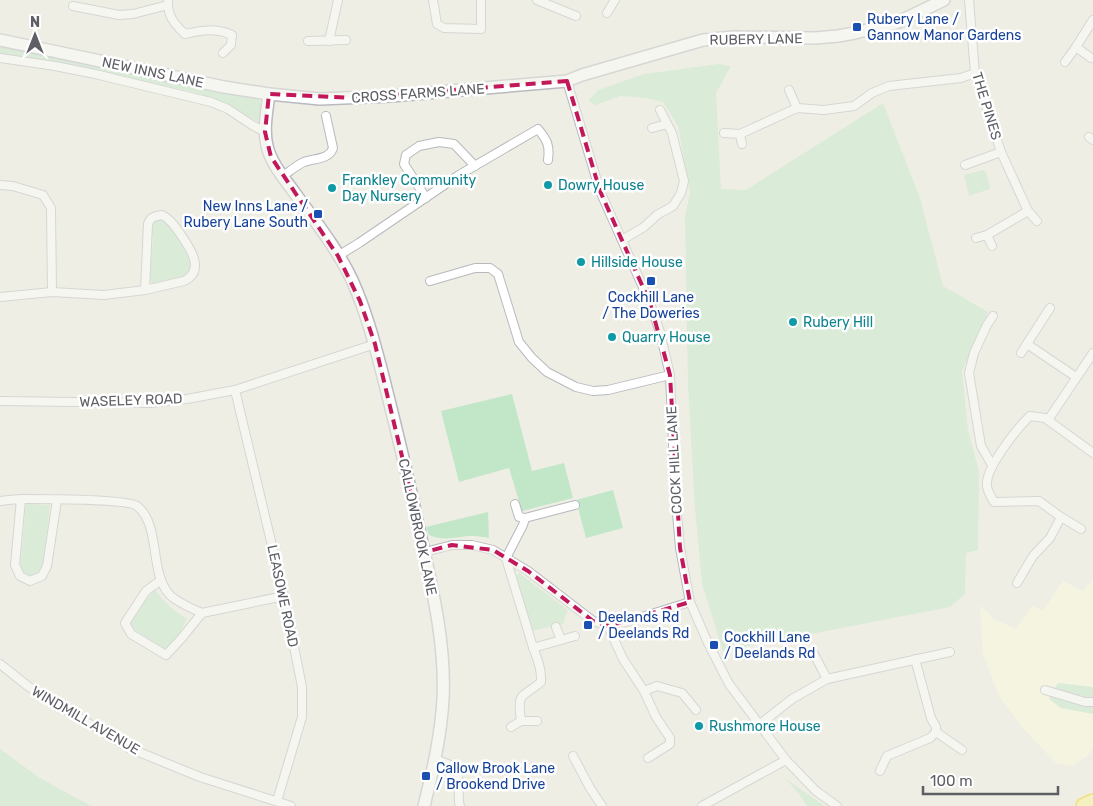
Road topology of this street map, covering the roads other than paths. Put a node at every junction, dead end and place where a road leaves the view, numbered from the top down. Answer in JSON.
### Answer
{"nodes":[{"id":1,"x":338,"y":0,"type":"edge"},
{"id":2,"x":433,"y":0,"type":"edge"},
{"id":3,"x":481,"y":0,"type":"edge"},
{"id":4,"x":537,"y":0,"type":"edge"},
{"id":5,"x":615,"y":0,"type":"edge"},
{"id":6,"x":944,"y":0,"type":"edge"},
{"id":7,"x":969,"y":0,"type":"edge"},
{"id":8,"x":168,"y":3,"type":"edge"},
{"id":9,"x":930,"y":3,"type":"edge"},
{"id":10,"x":74,"y":6,"type":"dead end"},
{"id":11,"x":607,"y":13,"type":"dead end"},
{"id":12,"x":576,"y":16,"type":"dead end"},
{"id":13,"x":1093,"y":20,"type":"edge"},
{"id":14,"x":0,"y":40,"type":"edge"},
{"id":15,"x":346,"y":40,"type":"dead end"},
{"id":16,"x":329,"y":41,"type":"junction"},
{"id":17,"x":308,"y":42,"type":"dead end"},
{"id":18,"x":1076,"y":47,"type":"junction"},
{"id":19,"x":223,"y":53,"type":"dead end"},
{"id":20,"x":0,"y":58,"type":"edge"},
{"id":21,"x":1091,"y":58,"type":"dead end"},
{"id":22,"x":1065,"y":62,"type":"dead end"},
{"id":23,"x":975,"y":73,"type":"junction"},
{"id":24,"x":567,"y":81,"type":"junction"},
{"id":25,"x":789,"y":90,"type":"dead end"},
{"id":26,"x":269,"y":94,"type":"junction"},
{"id":27,"x":797,"y":108,"type":"junction"},
{"id":28,"x":660,"y":110,"type":"dead end"},
{"id":29,"x":326,"y":116,"type":"dead end"},
{"id":30,"x":667,"y":124,"type":"junction"},
{"id":31,"x":652,"y":128,"type":"dead end"},
{"id":32,"x":265,"y":132,"type":"junction"},
{"id":33,"x":724,"y":133,"type":"dead end"},
{"id":34,"x":740,"y":134,"type":"junction"},
{"id":35,"x":742,"y":144,"type":"dead end"},
{"id":36,"x":1001,"y":152,"type":"junction"},
{"id":37,"x":548,"y":160,"type":"dead end"},
{"id":38,"x":965,"y":165,"type":"dead end"},
{"id":39,"x":475,"y":166,"type":"junction"},
{"id":40,"x":283,"y":176,"type":"junction"},
{"id":41,"x":0,"y":185,"type":"edge"},
{"id":42,"x":426,"y":198,"type":"junction"},
{"id":43,"x":1028,"y":212,"type":"junction"},
{"id":44,"x":1037,"y":221,"type":"dead end"},
{"id":45,"x":987,"y":235,"type":"junction"},
{"id":46,"x":976,"y":238,"type":"dead end"},
{"id":47,"x":622,"y":240,"type":"junction"},
{"id":48,"x":992,"y":246,"type":"dead end"},
{"id":49,"x":338,"y":256,"type":"junction"},
{"id":50,"x":430,"y":281,"type":"dead end"},
{"id":51,"x":145,"y":290,"type":"junction"},
{"id":52,"x":52,"y":292,"type":"junction"},
{"id":53,"x":0,"y":297,"type":"edge"},
{"id":54,"x":1050,"y":308,"type":"dead end"},
{"id":55,"x":993,"y":316,"type":"dead end"},
{"id":56,"x":375,"y":344,"type":"junction"},
{"id":57,"x":1028,"y":344,"type":"junction"},
{"id":58,"x":1021,"y":353,"type":"dead end"},
{"id":59,"x":1093,"y":353,"type":"edge"},
{"id":60,"x":1090,"y":363,"type":"edge"},
{"id":61,"x":670,"y":375,"type":"junction"},
{"id":62,"x":1076,"y":377,"type":"junction"},
{"id":63,"x":235,"y":390,"type":"junction"},
{"id":64,"x":0,"y":401,"type":"edge"},
{"id":65,"x":1048,"y":420,"type":"junction"},
{"id":66,"x":1093,"y":453,"type":"edge"},
{"id":67,"x":992,"y":465,"type":"junction"},
{"id":68,"x":21,"y":499,"type":"junction"},
{"id":69,"x":58,"y":500,"type":"junction"},
{"id":70,"x":0,"y":501,"type":"edge"},
{"id":71,"x":515,"y":504,"type":"dead end"},
{"id":72,"x":575,"y":505,"type":"dead end"},
{"id":73,"x":1061,"y":517,"type":"junction"},
{"id":74,"x":525,"y":518,"type":"junction"},
{"id":75,"x":1081,"y":529,"type":"dead end"},
{"id":76,"x":425,"y":552,"type":"junction"},
{"id":77,"x":506,"y":558,"type":"junction"},
{"id":78,"x":160,"y":580,"type":"junction"},
{"id":79,"x":1017,"y":583,"type":"dead end"},
{"id":80,"x":284,"y":596,"type":"junction"},
{"id":81,"x":690,"y":602,"type":"junction"},
{"id":82,"x":202,"y":614,"type":"junction"},
{"id":83,"x":608,"y":626,"type":"junction"},
{"id":84,"x":556,"y":627,"type":"dead end"},
{"id":85,"x":575,"y":636,"type":"dead end"},
{"id":86,"x":560,"y":640,"type":"junction"},
{"id":87,"x":533,"y":648,"type":"junction"},
{"id":88,"x":950,"y":652,"type":"dead end"},
{"id":89,"x":814,"y":654,"type":"dead end"},
{"id":90,"x":915,"y":659,"type":"junction"},
{"id":91,"x":0,"y":664,"type":"edge"},
{"id":92,"x":827,"y":679,"type":"junction"},
{"id":93,"x":1045,"y":690,"type":"dead end"},
{"id":94,"x":644,"y":691,"type":"junction"},
{"id":95,"x":1093,"y":702,"type":"edge"},
{"id":96,"x":696,"y":710,"type":"dead end"},
{"id":97,"x":521,"y":721,"type":"junction"},
{"id":98,"x":537,"y":721,"type":"dead end"},
{"id":99,"x":759,"y":725,"type":"junction"},
{"id":100,"x":511,"y":728,"type":"dead end"},
{"id":101,"x":936,"y":732,"type":"junction"},
{"id":102,"x":962,"y":750,"type":"dead end"},
{"id":103,"x":573,"y":756,"type":"dead end"},
{"id":104,"x":648,"y":758,"type":"dead end"},
{"id":105,"x":435,"y":759,"type":"junction"},
{"id":106,"x":786,"y":760,"type":"junction"},
{"id":107,"x":880,"y":771,"type":"dead end"},
{"id":108,"x":277,"y":801,"type":"junction"},
{"id":109,"x":1093,"y":802,"type":"edge"},
{"id":110,"x":291,"y":806,"type":"edge"},
{"id":111,"x":424,"y":806,"type":"edge"},
{"id":112,"x":460,"y":806,"type":"edge"},
{"id":113,"x":602,"y":806,"type":"edge"},
{"id":114,"x":702,"y":806,"type":"edge"},
{"id":115,"x":836,"y":806,"type":"edge"},
{"id":116,"x":1084,"y":806,"type":"edge"}],
"edges":[{"from":1,"to":16,"type":"street"},
{"from":2,"to":3,"type":"street"},
{"from":4,"to":12,"type":"street"},
{"from":5,"to":11,"type":"street"},
{"from":6,"to":9,"type":"street","name":"RUBERY LANE"},
{"from":7,"to":23,"type":"street","name":"THE PINES"},
{"from":8,"to":10,"type":"street"},
{"from":8,"to":19,"type":"street"},
{"from":9,"to":24,"type":"street","name":"RUBERY LANE"},
{"from":13,"to":18,"type":"street"},
{"from":14,"to":26,"type":"street","name":"NEW INNS LANE"},
{"from":15,"to":16,"type":"street"},
{"from":16,"to":17,"type":"street"},
{"from":18,"to":21,"type":"street"},
{"from":18,"to":22,"type":"street"},
{"from":20,"to":32,"type":"street","name":"NEW INNS LANE"},
{"from":23,"to":27,"type":"street"},
{"from":23,"to":36,"type":"street","name":"THE PINES"},
{"from":24,"to":26,"type":"street","name":"CROSS FARMS LANE"},
{"from":24,"to":47,"type":"street","name":"COCK HILL LANE"},
{"from":25,"to":27,"type":"street"},
{"from":26,"to":32,"type":"street"},
{"from":27,"to":34,"type":"street"},
{"from":28,"to":30,"type":"street"},
{"from":29,"to":40,"type":"street"},
{"from":30,"to":31,"type":"street"},
{"from":30,"to":47,"type":"street"},
{"from":32,"to":40,"type":"street"},
{"from":33,"to":34,"type":"street"},
{"from":34,"to":35,"type":"street"},
{"from":36,"to":38,"type":"street","name":"THE PINES"},
{"from":36,"to":43,"type":"street","name":"THE PINES"},
{"from":37,"to":39,"type":"street"},
{"from":39,"to":42,"type":"street"},
{"from":39,"to":42,"type":"street"},
{"from":40,"to":49,"type":"street"},
{"from":41,"to":52,"type":"street"},
{"from":42,"to":49,"type":"street"},
{"from":43,"to":44,"type":"street","name":"THE PINES"},
{"from":43,"to":45,"type":"street"},
{"from":45,"to":46,"type":"street"},
{"from":45,"to":48,"type":"street"},
{"from":47,"to":61,"type":"street","name":"COCK HILL LANE"},
{"from":49,"to":56,"type":"street","name":"CALLOWBROOK LANE"},
{"from":50,"to":61,"type":"street"},
{"from":51,"to":51,"type":"street"},
{"from":51,"to":52,"type":"street"},
{"from":52,"to":53,"type":"street"},
{"from":54,"to":57,"type":"street"},
{"from":55,"to":67,"type":"street"},
{"from":56,"to":63,"type":"street","name":"WASELEY ROAD"},
{"from":56,"to":76,"type":"street","name":"CALLOWBROOK LANE"},
{"from":57,"to":58,"type":"street"},
{"from":57,"to":62,"type":"street"},
{"from":59,"to":60,"type":"street"},
{"from":60,"to":62,"type":"street"},
{"from":61,"to":81,"type":"street","name":"COCK HILL LANE"},
{"from":62,"to":65,"type":"street"},
{"from":63,"to":64,"type":"street","name":"WASELEY ROAD"},
{"from":63,"to":80,"type":"street","name":"LEASOWE ROAD"},
{"from":65,"to":66,"type":"street"},
{"from":65,"to":67,"type":"street"},
{"from":67,"to":73,"type":"street"},
{"from":68,"to":69,"type":"street"},
{"from":68,"to":69,"type":"street"},
{"from":68,"to":70,"type":"street"},
{"from":69,"to":78,"type":"street"},
{"from":71,"to":74,"type":"street"},
{"from":72,"to":74,"type":"street"},
{"from":73,"to":75,"type":"street"},
{"from":73,"to":79,"type":"street"},
{"from":74,"to":77,"type":"street"},
{"from":76,"to":77,"type":"street"},
{"from":76,"to":105,"type":"street","name":"CALLOWBROOK LANE"},
{"from":77,"to":83,"type":"street"},
{"from":77,"to":87,"type":"street"},
{"from":78,"to":82,"type":"street"},
{"from":78,"to":82,"type":"street"},
{"from":80,"to":82,"type":"street"},
{"from":80,"to":108,"type":"street","name":"LEASOWE ROAD"},
{"from":81,"to":83,"type":"street"},
{"from":81,"to":99,"type":"street","name":"COCK HILL LANE"},
{"from":83,"to":94,"type":"street"},
{"from":84,"to":86,"type":"street"},
{"from":85,"to":86,"type":"street"},
{"from":86,"to":87,"type":"street"},
{"from":87,"to":97,"type":"street"},
{"from":88,"to":90,"type":"street"},
{"from":89,"to":92,"type":"street"},
{"from":90,"to":92,"type":"street"},
{"from":90,"to":101,"type":"street"},
{"from":91,"to":108,"type":"street","name":"WINDMILL AVENUE"},
{"from":92,"to":99,"type":"street"},
{"from":93,"to":95,"type":"street"},
{"from":94,"to":96,"type":"street"},
{"from":94,"to":104,"type":"street"},
{"from":97,"to":98,"type":"street"},
{"from":97,"to":100,"type":"street"},
{"from":99,"to":106,"type":"street","name":"COCK HILL LANE"},
{"from":101,"to":102,"type":"street"},
{"from":101,"to":107,"type":"street"},
{"from":103,"to":113,"type":"street"},
{"from":105,"to":111,"type":"street","name":"CALLOWBROOK LANE"},
{"from":105,"to":112,"type":"street"},
{"from":106,"to":114,"type":"street"},
{"from":106,"to":115,"type":"street","name":"COCK HILL LANE"},
{"from":108,"to":110,"type":"street","name":"WINDMILL AVENUE"},
{"from":109,"to":116,"type":"highway"}]}
